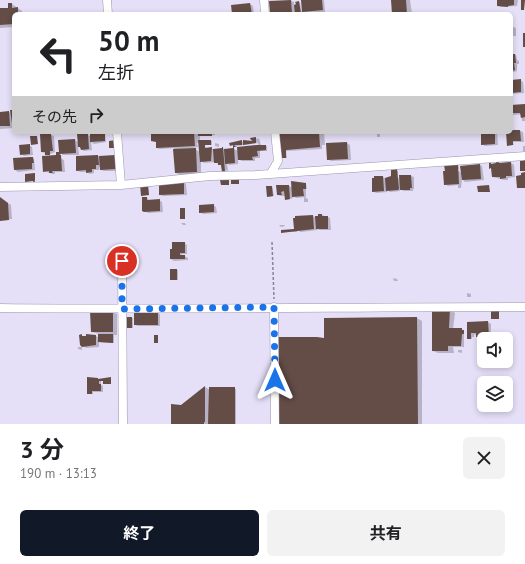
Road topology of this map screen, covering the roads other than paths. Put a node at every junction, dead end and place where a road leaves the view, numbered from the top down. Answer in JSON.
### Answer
{"nodes":[{"id":1,"x":107,"y":0,"type":"edge"},
{"id":2,"x":264,"y":0,"type":"edge"},
{"id":3,"x":108,"y":12,"type":"edge"},
{"id":4,"x":265,"y":12,"type":"edge"},
{"id":5,"x":117,"y":134,"type":"edge"},
{"id":6,"x":275,"y":134,"type":"edge"},
{"id":7,"x":525,"y":156,"type":"edge"},
{"id":8,"x":271,"y":173,"type":"junction"},
{"id":9,"x":121,"y":185,"type":"junction"},
{"id":10,"x":0,"y":187,"type":"edge"},
{"id":11,"x":122,"y":261,"type":"dead end"},
{"id":12,"x":274,"y":307,"type":"junction"},
{"id":13,"x":525,"y":307,"type":"edge"},
{"id":14,"x":0,"y":308,"type":"edge"},
{"id":15,"x":122,"y":309,"type":"junction"},
{"id":16,"x":123,"y":424,"type":"edge"},
{"id":17,"x":275,"y":424,"type":"edge"}],
"edges":[{"from":1,"to":3,"type":"street"},
{"from":2,"to":4,"type":"street"},
{"from":5,"to":9,"type":"street"},
{"from":6,"to":8,"type":"street"},
{"from":7,"to":8,"type":"street"},
{"from":8,"to":9,"type":"street"},
{"from":9,"to":10,"type":"street"},
{"from":11,"to":15,"type":"street"},
{"from":12,"to":13,"type":"street"},
{"from":12,"to":15,"type":"street"},
{"from":12,"to":17,"type":"street"},
{"from":14,"to":15,"type":"street"},
{"from":15,"to":16,"type":"street"}]}
